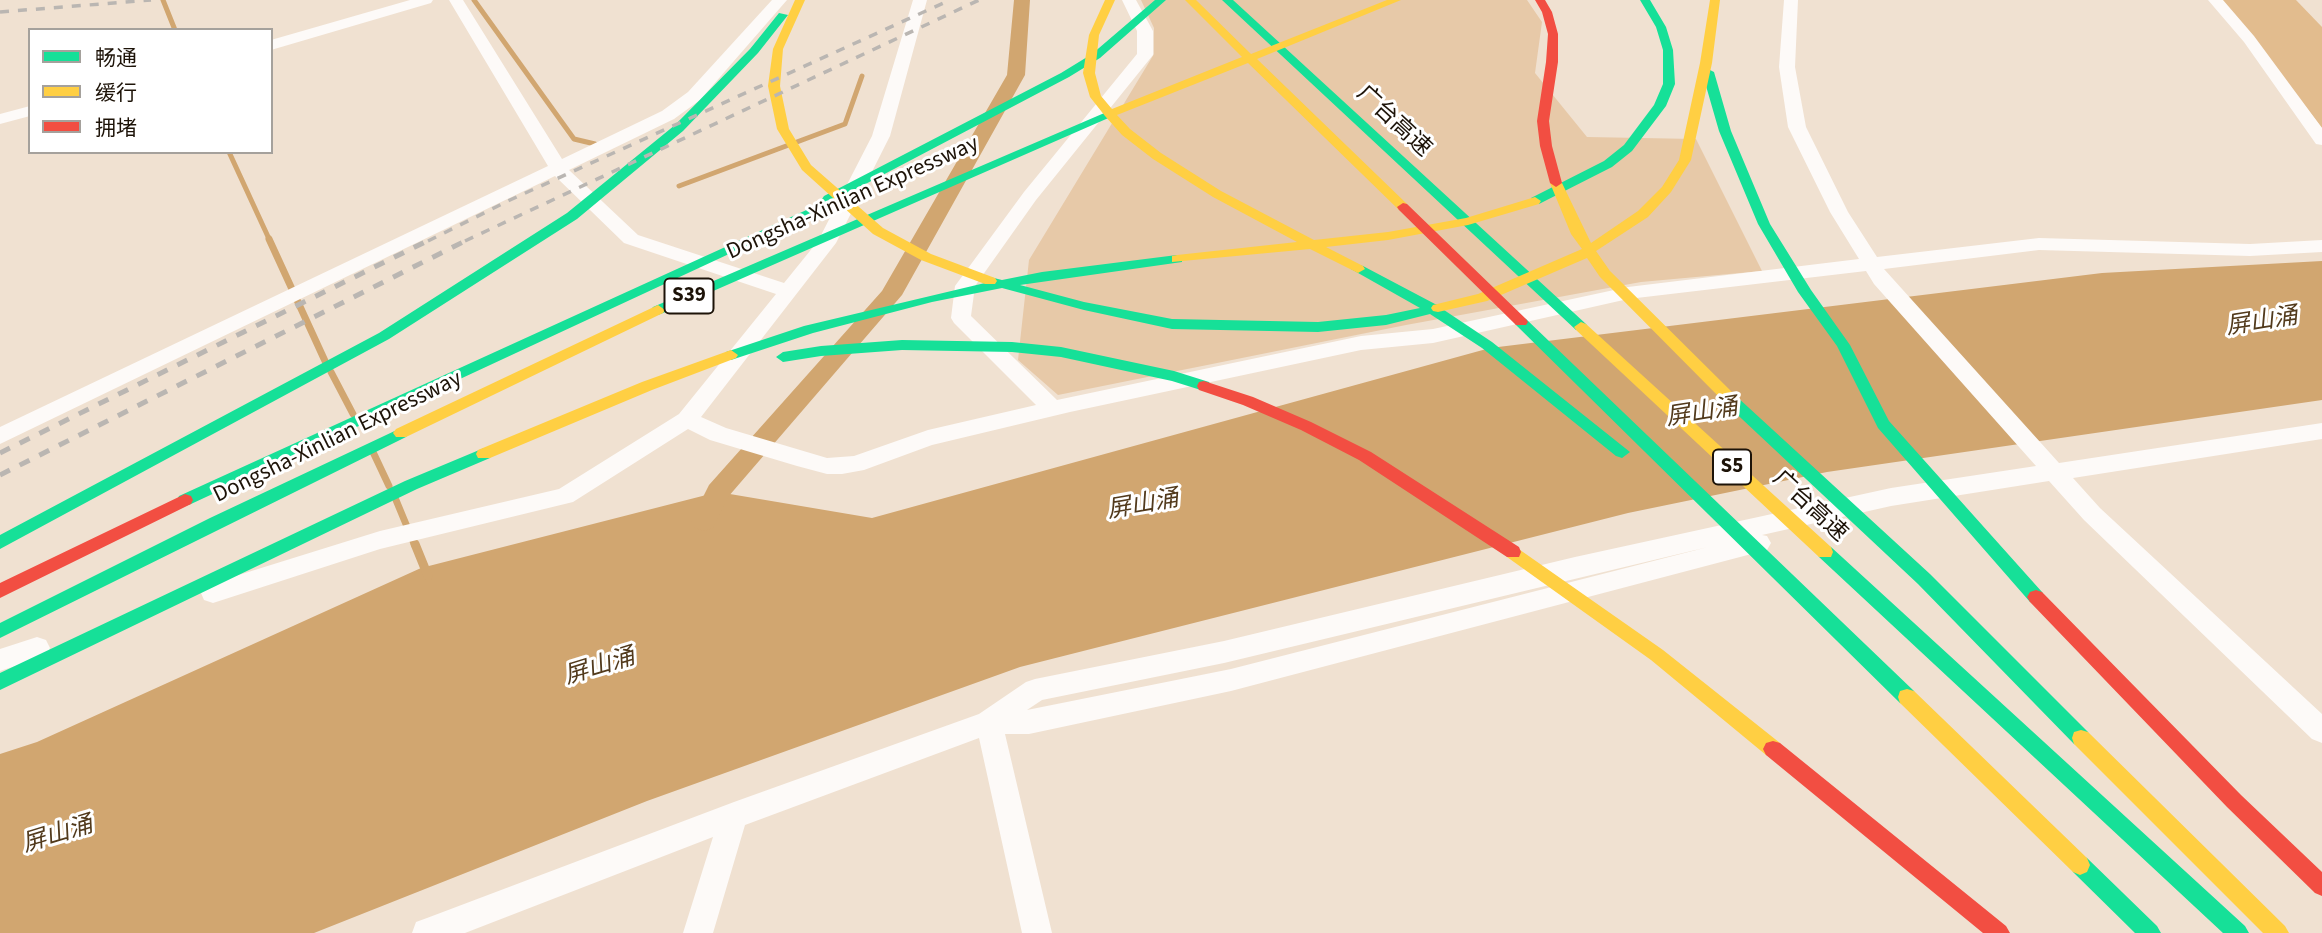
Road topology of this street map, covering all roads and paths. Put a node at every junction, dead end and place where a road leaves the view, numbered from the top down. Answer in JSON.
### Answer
{"nodes":[{"id":1,"x":426,"y":0,"type":"edge"},
{"id":2,"x":456,"y":0,"type":"edge"},
{"id":3,"x":780,"y":0,"type":"edge"},
{"id":4,"x":798,"y":0,"type":"edge"},
{"id":5,"x":920,"y":0,"type":"edge"},
{"id":6,"x":1110,"y":0,"type":"edge"},
{"id":7,"x":1129,"y":0,"type":"edge"},
{"id":8,"x":1161,"y":0,"type":"edge"},
{"id":9,"x":1190,"y":0,"type":"edge"},
{"id":10,"x":1227,"y":0,"type":"edge"},
{"id":11,"x":1396,"y":0,"type":"edge"},
{"id":12,"x":1540,"y":0,"type":"edge"},
{"id":13,"x":1645,"y":0,"type":"edge"},
{"id":14,"x":1715,"y":0,"type":"edge"},
{"id":15,"x":1791,"y":0,"type":"edge"},
{"id":16,"x":2215,"y":0,"type":"edge"},
{"id":17,"x":1275,"y":23,"type":"dead end"},
{"id":18,"x":273,"y":43,"type":"edge"},
{"id":19,"x":1215,"y":46,"type":"dead end"},
{"id":20,"x":1706,"y":63,"type":"junction"},
{"id":21,"x":1154,"y":70,"type":"dead end"},
{"id":22,"x":1081,"y":100,"type":"dead end"},
{"id":23,"x":28,"y":112,"type":"edge"},
{"id":24,"x":0,"y":119,"type":"edge"},
{"id":25,"x":2322,"y":140,"type":"edge"},
{"id":26,"x":947,"y":155,"type":"dead end"},
{"id":27,"x":559,"y":170,"type":"junction"},
{"id":28,"x":767,"y":231,"type":"junction"},
{"id":29,"x":2322,"y":246,"type":"edge"},
{"id":30,"x":308,"y":289,"type":"joint"},
{"id":31,"x":787,"y":291,"type":"junction"},
{"id":32,"x":280,"y":303,"type":"joint"},
{"id":33,"x":647,"y":386,"type":"junction"},
{"id":34,"x":1052,"y":408,"type":"junction"},
{"id":35,"x":687,"y":419,"type":"junction"},
{"id":36,"x":2322,"y":431,"type":"edge"},
{"id":37,"x":0,"y":436,"type":"edge"},
{"id":38,"x":1630,"y":458,"type":"dead end"},
{"id":39,"x":1670,"y":489,"type":"dead end"},
{"id":40,"x":0,"y":543,"type":"edge"},
{"id":41,"x":0,"y":591,"type":"edge"},
{"id":42,"x":0,"y":631,"type":"edge"},
{"id":43,"x":0,"y":660,"type":"edge"},
{"id":44,"x":1874,"y":667,"type":"junction"},
{"id":45,"x":0,"y":682,"type":"edge"},
{"id":46,"x":989,"y":722,"type":"junction"},
{"id":47,"x":2322,"y":731,"type":"edge"},
{"id":48,"x":734,"y":815,"type":"junction"},
{"id":49,"x":2322,"y":886,"type":"edge"},
{"id":50,"x":427,"y":933,"type":"edge"},
{"id":51,"x":698,"y":933,"type":"edge"},
{"id":52,"x":1037,"y":933,"type":"edge"},
{"id":53,"x":1999,"y":933,"type":"edge"},
{"id":54,"x":2150,"y":933,"type":"edge"},
{"id":55,"x":2238,"y":933,"type":"edge"},
{"id":56,"x":2278,"y":933,"type":"edge"}],
"edges":[{"from":1,"to":18,"type":"street"},
{"from":2,"to":27,"type":"street"},
{"from":3,"to":27,"type":"street"},
{"from":4,"to":20,"type":"highway"},
{"from":4,"to":40,"type":"highway"},
{"from":5,"to":31,"type":"street"},
{"from":6,"to":38,"type":"highway"},
{"from":7,"to":34,"type":"street"},
{"from":8,"to":28,"type":"highway"},
{"from":9,"to":44,"type":"highway","number":"S5"},
{"from":10,"to":55,"type":"highway","name":"广台高速","number":"S5"},
{"from":11,"to":42,"type":"highway","name":"Dongsha-Xinlian Expressway","number":"S39"},
{"from":12,"to":56,"type":"highway"},
{"from":13,"to":33,"type":"highway"},
{"from":14,"to":20,"type":"highway"},
{"from":15,"to":47,"type":"street"},
{"from":16,"to":25,"type":"street"},
{"from":17,"to":19,"type":"highway"},
{"from":20,"to":49,"type":"highway"},
{"from":21,"to":22,"type":"highway"},
{"from":23,"to":24,"type":"street"},
{"from":26,"to":28,"type":"highway","name":"Dongsha-Xinlian Expressway","number":"S39"},
{"from":27,"to":30,"type":"street"},
{"from":27,"to":31,"type":"street"},
{"from":28,"to":41,"type":"highway","name":"Dongsha-Xinlian Expressway","number":"S39"},
{"from":29,"to":34,"type":"street"},
{"from":30,"to":32,"type":"street"},
{"from":31,"to":35,"type":"street"},
{"from":32,"to":37,"type":"street"},
{"from":33,"to":45,"type":"highway"},
{"from":33,"to":53,"type":"highway"},
{"from":34,"to":35,"type":"street"},
{"from":35,"to":43,"type":"street"},
{"from":36,"to":46,"type":"street"},
{"from":39,"to":44,"type":"highway"},
{"from":44,"to":54,"type":"highway","number":"S5"},
{"from":46,"to":48,"type":"street"},
{"from":46,"to":52,"type":"street"},
{"from":48,"to":50,"type":"street"},
{"from":48,"to":51,"type":"street"}]}
